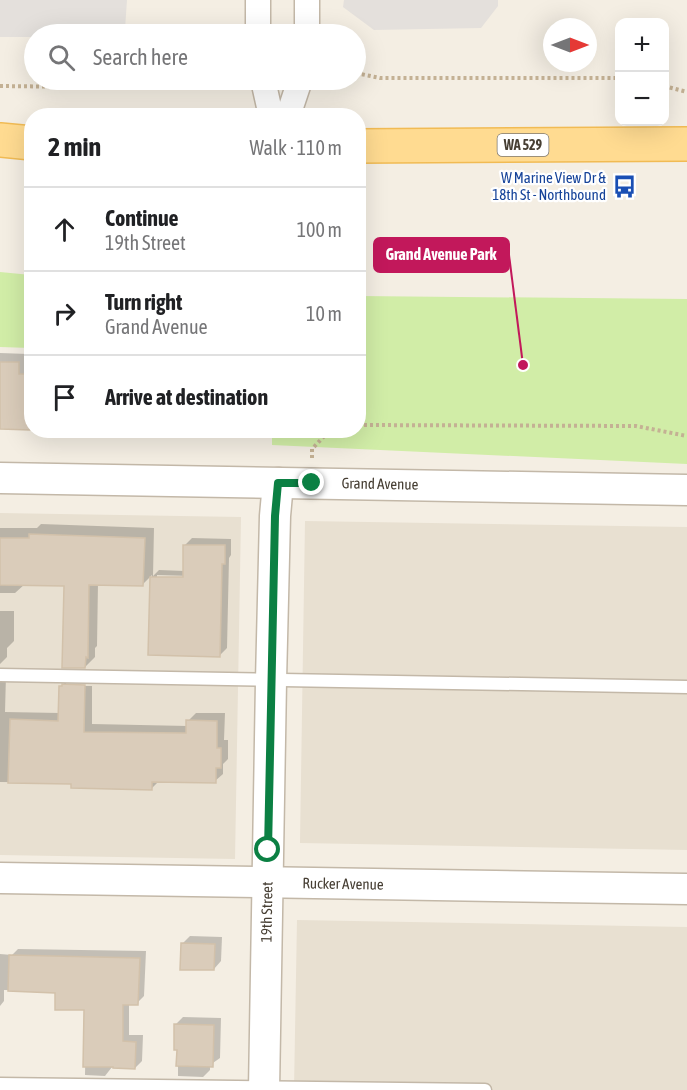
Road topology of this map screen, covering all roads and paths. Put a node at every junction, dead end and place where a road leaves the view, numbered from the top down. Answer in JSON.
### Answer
{"nodes":[{"id":1,"x":258,"y":0,"type":"edge"},
{"id":2,"x":307,"y":0,"type":"edge"},
{"id":3,"x":258,"y":24,"type":"edge"},
{"id":4,"x":307,"y":24,"type":"edge"},
{"id":5,"x":366,"y":75,"type":"edge"},
{"id":6,"x":615,"y":78,"type":"edge"},
{"id":7,"x":0,"y":86,"type":"edge"},
{"id":8,"x":24,"y":86,"type":"edge"},
{"id":9,"x":669,"y":87,"type":"edge"},
{"id":10,"x":265,"y":90,"type":"edge"},
{"id":11,"x":297,"y":90,"type":"edge"},
{"id":12,"x":687,"y":92,"type":"edge"},
{"id":13,"x":269,"y":108,"type":"edge"},
{"id":14,"x":291,"y":108,"type":"edge"},
{"id":15,"x":0,"y":140,"type":"edge"},
{"id":16,"x":24,"y":142,"type":"edge"},
{"id":17,"x":687,"y":144,"type":"edge"},
{"id":18,"x":366,"y":146,"type":"edge"},
{"id":19,"x":366,"y":425,"type":"edge"},
{"id":20,"x":687,"y":436,"type":"edge"},
{"id":21,"x":0,"y":478,"type":"edge"},
{"id":22,"x":278,"y":483,"type":"junction"},
{"id":23,"x":687,"y":490,"type":"edge"},
{"id":24,"x":0,"y":675,"type":"edge"},
{"id":25,"x":271,"y":681,"type":"junction"},
{"id":26,"x":687,"y":687,"type":"edge"},
{"id":27,"x":0,"y":878,"type":"edge"},
{"id":28,"x":267,"y":883,"type":"junction"},
{"id":29,"x":687,"y":890,"type":"edge"},
{"id":30,"x":0,"y":1084,"type":"edge"},
{"id":31,"x":264,"y":1089,"type":"edge"},
{"id":32,"x":485,"y":1090,"type":"edge"}],
"edges":[{"from":1,"to":3,"type":"street"},
{"from":2,"to":4,"type":"street"},
{"from":5,"to":6,"type":"path"},
{"from":7,"to":8,"type":"path"},
{"from":9,"to":12,"type":"path"},
{"from":10,"to":13,"type":"street"},
{"from":11,"to":14,"type":"street"},
{"from":15,"to":16,"type":"main road"},
{"from":17,"to":18,"type":"main road","number":"WA 529"},
{"from":19,"to":20,"type":"path"},
{"from":21,"to":22,"type":"street","name":"Grand Avenue"},
{"from":22,"to":23,"type":"street","name":"Grand Avenue"},
{"from":22,"to":25,"type":"street","name":"19th Street"},
{"from":24,"to":25,"type":"lane"},
{"from":25,"to":26,"type":"lane"},
{"from":25,"to":28,"type":"street","name":"19th Street"},
{"from":27,"to":28,"type":"street","name":"Rucker Avenue"},
{"from":28,"to":29,"type":"street","name":"Rucker Avenue"},
{"from":28,"to":31,"type":"street","name":"19th Street"},
{"from":30,"to":31,"type":"lane"},
{"from":31,"to":32,"type":"lane"}]}
